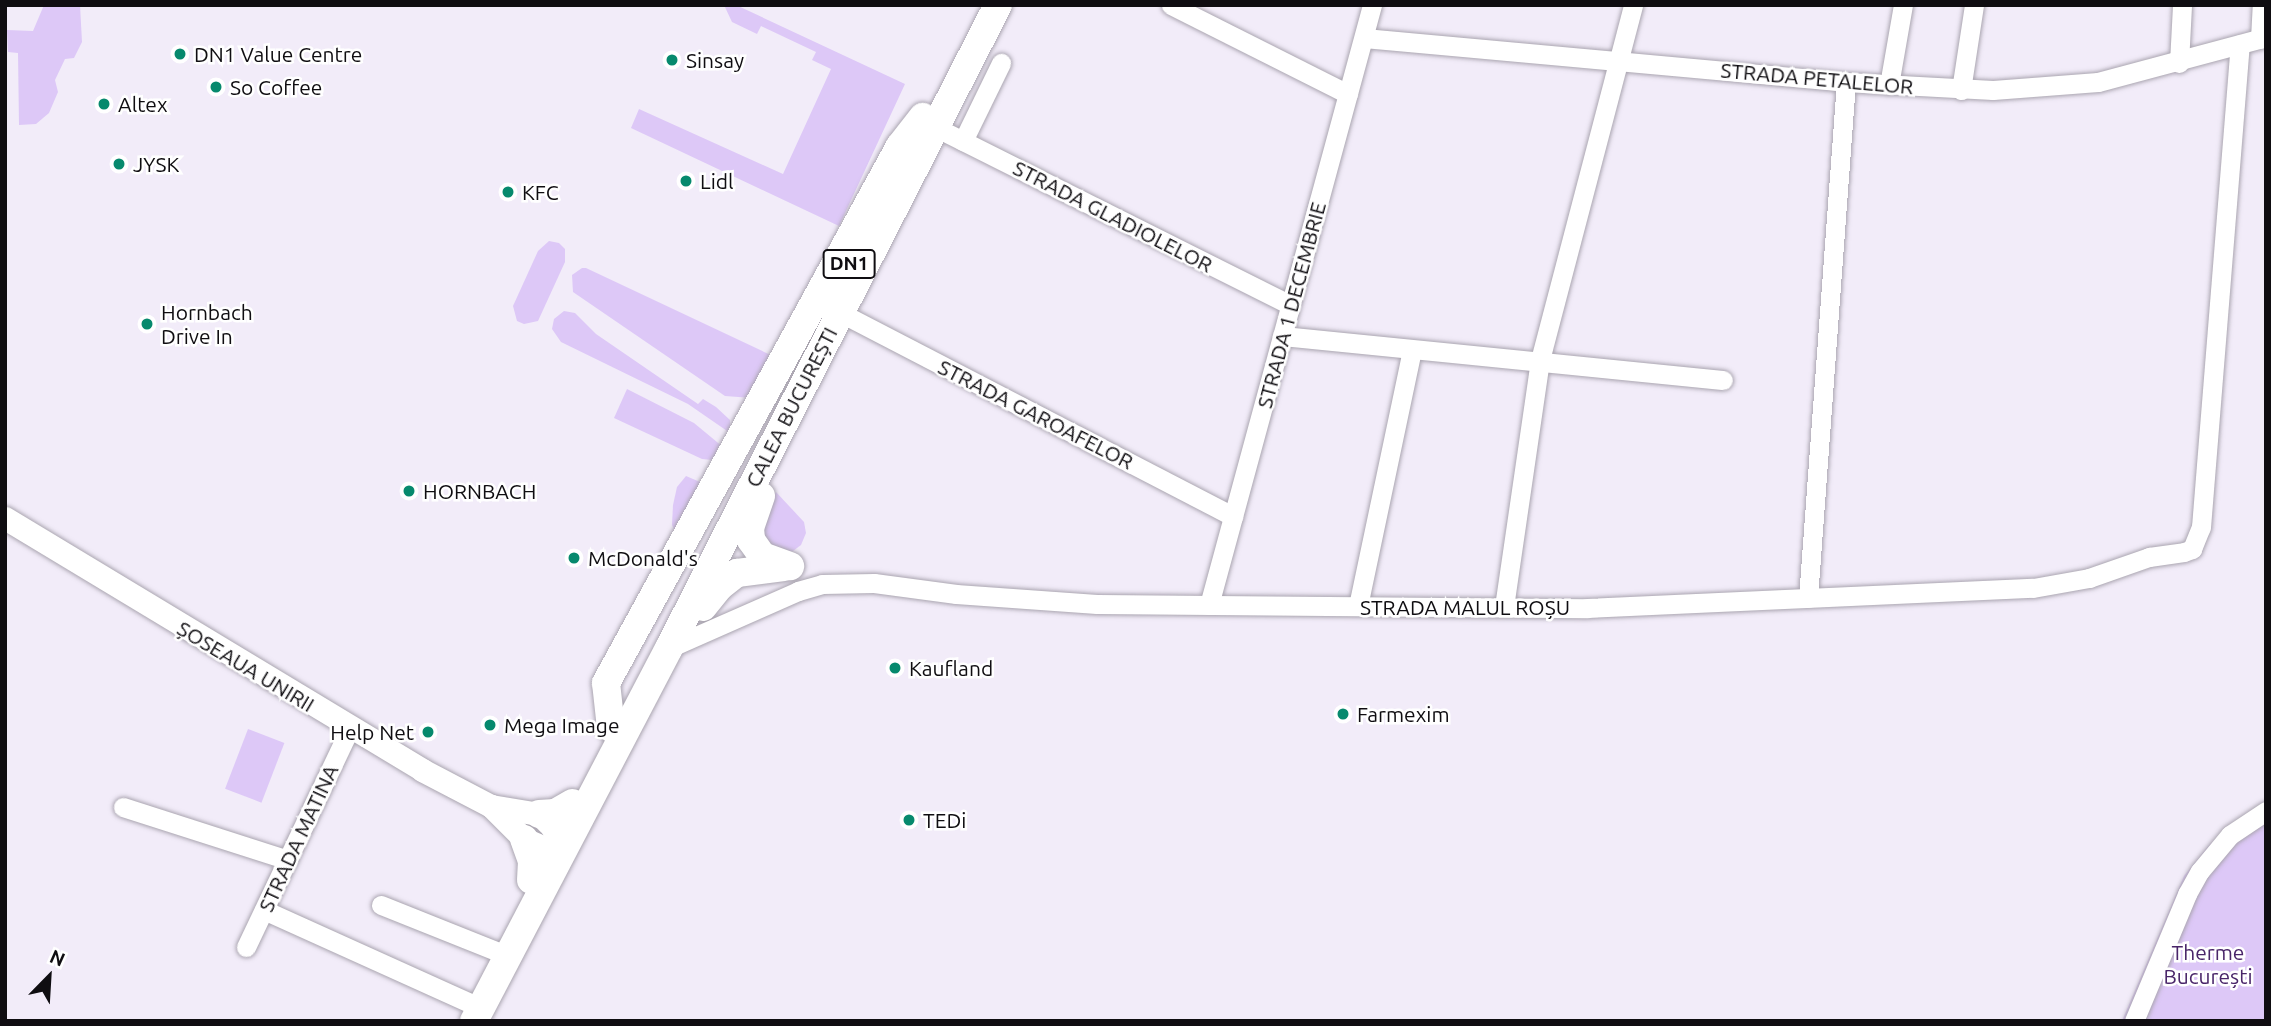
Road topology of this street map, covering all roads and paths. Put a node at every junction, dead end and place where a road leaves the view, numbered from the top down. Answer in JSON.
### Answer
{"nodes":[{"id":1,"x":981,"y":5,"type":"edge"},
{"id":2,"x":998,"y":5,"type":"edge"},
{"id":3,"x":1171,"y":5,"type":"edge"},
{"id":4,"x":1373,"y":5,"type":"edge"},
{"id":5,"x":1633,"y":5,"type":"edge"},
{"id":6,"x":1903,"y":5,"type":"edge"},
{"id":7,"x":1974,"y":5,"type":"edge"},
{"id":8,"x":2182,"y":5,"type":"edge"},
{"id":9,"x":2262,"y":5,"type":"edge"},
{"id":10,"x":1364,"y":38,"type":"junction"},
{"id":11,"x":2263,"y":38,"type":"edge"},
{"id":12,"x":2239,"y":45,"type":"junction"},
{"id":13,"x":1620,"y":60,"type":"junction"},
{"id":14,"x":1001,"y":63,"type":"dead end"},
{"id":15,"x":2179,"y":63,"type":"junction"},
{"id":16,"x":1846,"y":82,"type":"junction"},
{"id":17,"x":1889,"y":85,"type":"junction"},
{"id":18,"x":1961,"y":90,"type":"junction"},
{"id":19,"x":1348,"y":94,"type":"junction"},
{"id":20,"x":929,"y":122,"type":"junction"},
{"id":21,"x":963,"y":141,"type":"junction"},
{"id":22,"x":1290,"y":305,"type":"junction"},
{"id":23,"x":839,"y":312,"type":"junction"},
{"id":24,"x":1282,"y":336,"type":"junction"},
{"id":25,"x":1412,"y":350,"type":"junction"},
{"id":26,"x":1540,"y":360,"type":"junction"},
{"id":27,"x":1723,"y":380,"type":"dead end"},
{"id":28,"x":787,"y":417,"type":"junction"},
{"id":29,"x":1233,"y":516,"type":"junction"},
{"id":30,"x":5,"y":518,"type":"edge"},
{"id":31,"x":719,"y":587,"type":"junction"},
{"id":32,"x":1808,"y":598,"type":"junction"},
{"id":33,"x":1209,"y":605,"type":"junction"},
{"id":34,"x":1358,"y":606,"type":"junction"},
{"id":35,"x":1504,"y":607,"type":"junction"},
{"id":36,"x":740,"y":617,"type":"junction"},
{"id":37,"x":669,"y":648,"type":"junction"},
{"id":38,"x":351,"y":729,"type":"junction"},
{"id":39,"x":578,"y":806,"type":"junction"},
{"id":40,"x":123,"y":807,"type":"dead end"},
{"id":41,"x":2266,"y":811,"type":"edge"},
{"id":42,"x":546,"y":837,"type":"junction"},
{"id":43,"x":288,"y":860,"type":"junction"},
{"id":44,"x":381,"y":905,"type":"dead end"},
{"id":45,"x":264,"y":910,"type":"junction"},
{"id":46,"x":246,"y":947,"type":"dead end"},
{"id":47,"x":496,"y":951,"type":"junction"},
{"id":48,"x":475,"y":1013,"type":"edge"},
{"id":49,"x":2134,"y":1021,"type":"edge"}],
"edges":[{"from":1,"to":20,"type":"highway","name":"CALEA BUCUREȘTI","number":"DN1"},
{"from":2,"to":20,"type":"highway","name":"CALEA BUCUREȘTI","number":"DN1"},
{"from":3,"to":19,"type":"street"},
{"from":4,"to":10,"type":"street","name":"STRADA 1 DECEMBRIE"},
{"from":5,"to":13,"type":"street"},
{"from":6,"to":17,"type":"street"},
{"from":7,"to":18,"type":"street"},
{"from":8,"to":15,"type":"street"},
{"from":9,"to":11,"type":"street"},
{"from":10,"to":13,"type":"street","name":"STRADA PETALELOR"},
{"from":10,"to":19,"type":"street","name":"STRADA 1 DECEMBRIE"},
{"from":11,"to":12,"type":"street","name":"STRADA PETALELOR"},
{"from":12,"to":15,"type":"street","name":"STRADA PETALELOR"},
{"from":12,"to":32,"type":"street","name":"STRADA MALUL ROȘU"},
{"from":13,"to":16,"type":"street","name":"STRADA PETALELOR"},
{"from":13,"to":26,"type":"street"},
{"from":14,"to":21,"type":"street"},
{"from":15,"to":18,"type":"street","name":"STRADA PETALELOR"},
{"from":16,"to":17,"type":"street","name":"STRADA PETALELOR"},
{"from":16,"to":32,"type":"street"},
{"from":17,"to":18,"type":"street","name":"STRADA PETALELOR"},
{"from":19,"to":22,"type":"street","name":"STRADA 1 DECEMBRIE"},
{"from":20,"to":21,"type":"street","name":"STRADA GLADIOLELOR"},
{"from":20,"to":23,"type":"highway","name":"CALEA BUCUREȘTI","number":"DN1"},
{"from":20,"to":39,"type":"highway","number":"DN1"},
{"from":21,"to":22,"type":"street","name":"STRADA GLADIOLELOR"},
{"from":22,"to":24,"type":"street","name":"STRADA 1 DECEMBRIE"},
{"from":23,"to":28,"type":"highway","name":"CALEA BUCUREȘTI","number":"DN1"},
{"from":23,"to":29,"type":"street","name":"STRADA GAROAFELOR"},
{"from":24,"to":25,"type":"street"},
{"from":24,"to":29,"type":"street","name":"STRADA 1 DECEMBRIE"},
{"from":25,"to":26,"type":"street"},
{"from":25,"to":34,"type":"street"},
{"from":26,"to":27,"type":"street"},
{"from":26,"to":35,"type":"street"},
{"from":28,"to":31,"type":"highway"},
{"from":28,"to":37,"type":"highway","name":"CALEA BUCUREȘTI","number":"DN1"},
{"from":29,"to":33,"type":"street","name":"STRADA 1 DECEMBRIE"},
{"from":30,"to":38,"type":"main road","name":"ȘOSEAUA UNIRII"},
{"from":31,"to":36,"type":"street"},
{"from":31,"to":37,"type":"highway"},
{"from":32,"to":35,"type":"street","name":"STRADA MALUL ROȘU"},
{"from":33,"to":34,"type":"street","name":"STRADA MALUL ROȘU"},
{"from":33,"to":36,"type":"street","name":"STRADA MALUL ROȘU"},
{"from":34,"to":35,"type":"street","name":"STRADA MALUL ROȘU"},
{"from":36,"to":37,"type":"street","name":"STRADA MALUL ROȘU"},
{"from":37,"to":39,"type":"highway","name":"CALEA BUCUREȘTI","number":"DN1"},
{"from":38,"to":42,"type":"main road","name":"ȘOSEAUA UNIRII"},
{"from":38,"to":43,"type":"street","name":"STRADA MATINA"},
{"from":39,"to":42,"type":"highway","number":"DN1"},
{"from":39,"to":42,"type":"highway"},
{"from":40,"to":43,"type":"street"},
{"from":41,"to":49,"type":"street"},
{"from":42,"to":47,"type":"highway"},
{"from":42,"to":48,"type":"highway","number":"DN1"},
{"from":43,"to":45,"type":"street","name":"STRADA MATINA"},
{"from":44,"to":47,"type":"street"},
{"from":45,"to":46,"type":"street","name":"STRADA MATINA"},
{"from":45,"to":48,"type":"street"},
{"from":47,"to":48,"type":"highway"}]}
